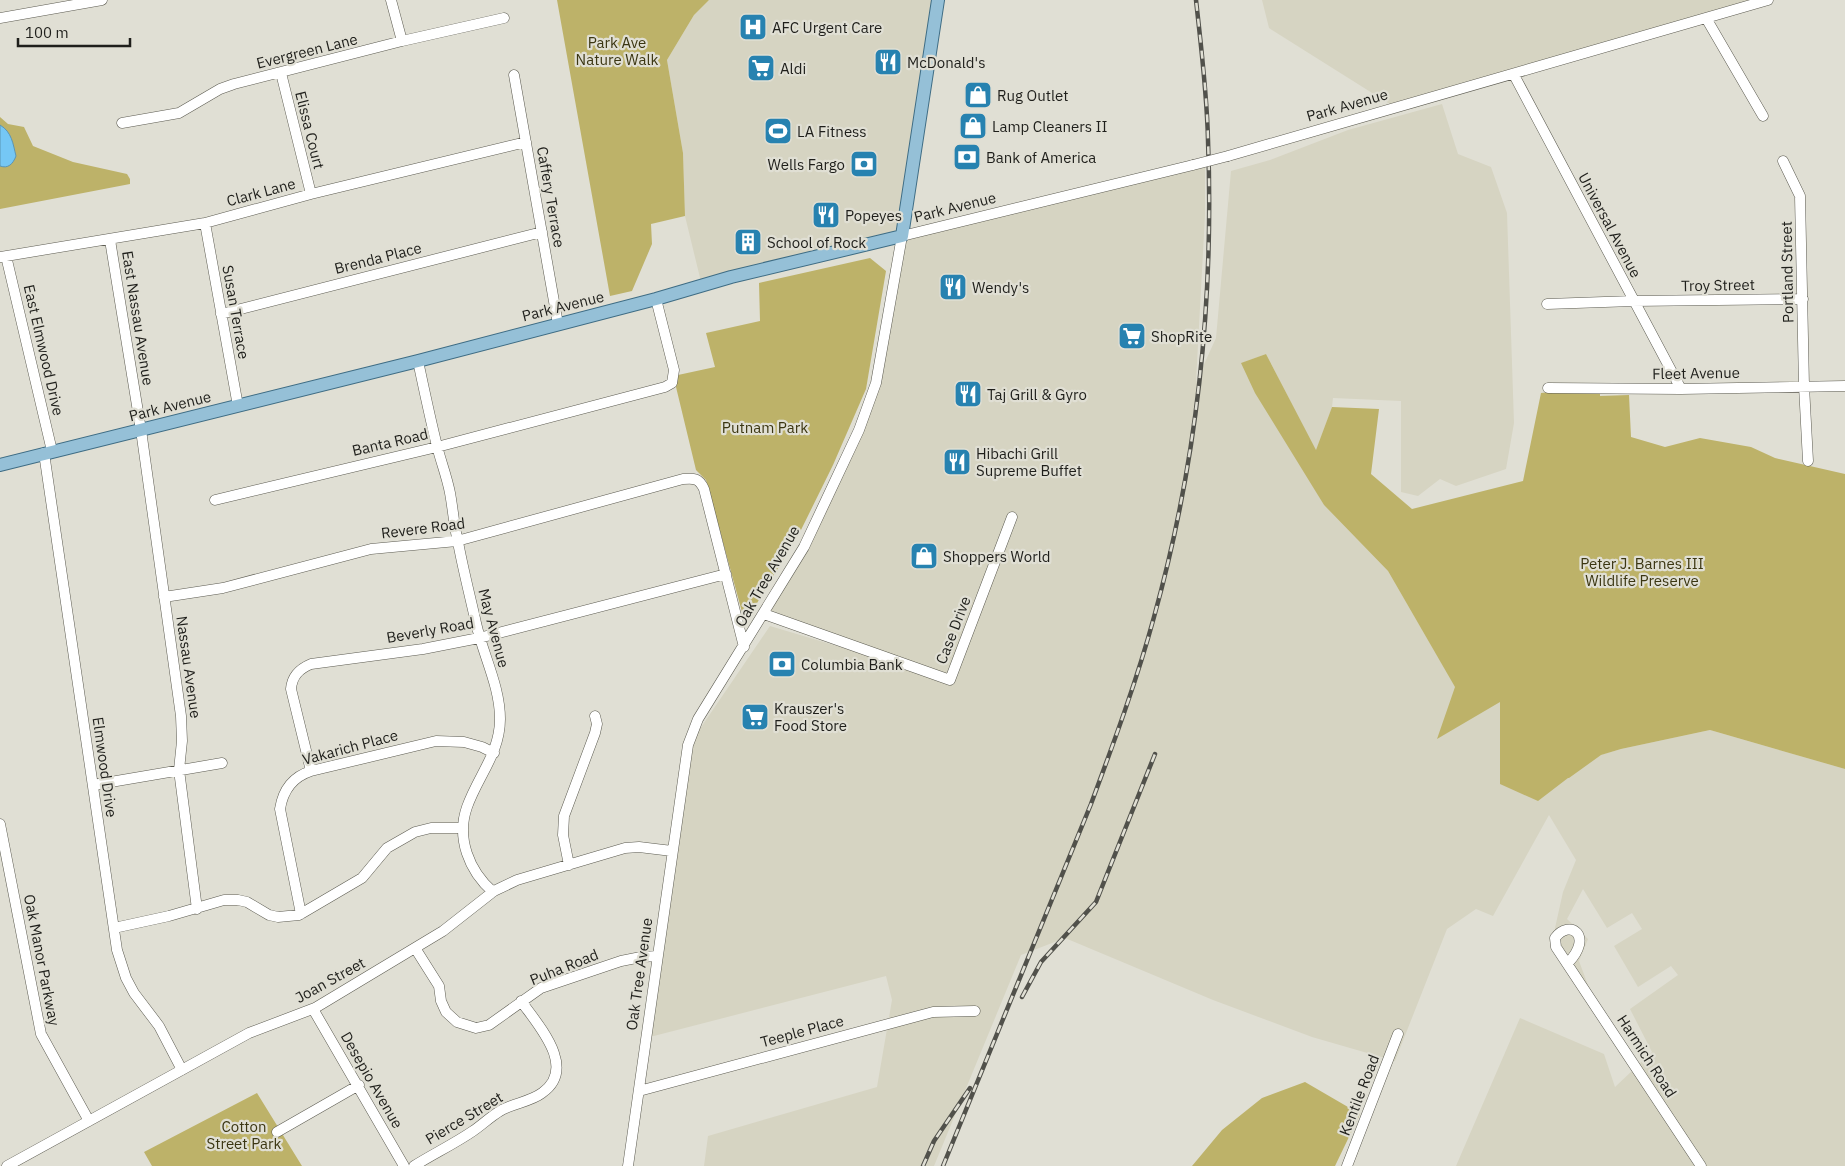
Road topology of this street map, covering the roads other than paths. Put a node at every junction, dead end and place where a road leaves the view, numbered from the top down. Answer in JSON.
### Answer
{"nodes":[{"id":1,"x":102,"y":0,"type":"edge"},
{"id":2,"x":391,"y":0,"type":"edge"},
{"id":3,"x":938,"y":0,"type":"edge"},
{"id":4,"x":1768,"y":0,"type":"edge"},
{"id":5,"x":0,"y":18,"type":"edge"},
{"id":6,"x":504,"y":18,"type":"dead end"},
{"id":7,"x":1706,"y":18,"type":"junction"},
{"id":8,"x":402,"y":42,"type":"junction"},
{"id":9,"x":281,"y":74,"type":"junction"},
{"id":10,"x":514,"y":75,"type":"dead end"},
{"id":11,"x":1514,"y":75,"type":"junction"},
{"id":12,"x":1763,"y":116,"type":"dead end"},
{"id":13,"x":122,"y":123,"type":"dead end"},
{"id":14,"x":526,"y":142,"type":"junction"},
{"id":15,"x":1783,"y":161,"type":"dead end"},
{"id":16,"x":311,"y":194,"type":"junction"},
{"id":17,"x":205,"y":223,"type":"junction"},
{"id":18,"x":542,"y":232,"type":"junction"},
{"id":19,"x":902,"y":236,"type":"junction"},
{"id":20,"x":110,"y":240,"type":"junction"},
{"id":21,"x":3,"y":256,"type":"edge"},
{"id":22,"x":656,"y":299,"type":"junction"},
{"id":23,"x":1803,"y":299,"type":"junction"},
{"id":24,"x":1633,"y":301,"type":"junction"},
{"id":25,"x":1547,"y":304,"type":"dead end"},
{"id":26,"x":221,"y":314,"type":"junction"},
{"id":27,"x":558,"y":324,"type":"junction"},
{"id":28,"x":418,"y":361,"type":"junction"},
{"id":29,"x":1804,"y":386,"type":"junction"},
{"id":30,"x":1845,"y":386,"type":"edge"},
{"id":31,"x":1548,"y":388,"type":"dead end"},
{"id":32,"x":1681,"y":389,"type":"junction"},
{"id":33,"x":238,"y":406,"type":"junction"},
{"id":34,"x":141,"y":430,"type":"junction"},
{"id":35,"x":437,"y":447,"type":"junction"},
{"id":36,"x":48,"y":452,"type":"junction"},
{"id":37,"x":1808,"y":462,"type":"dead end"},
{"id":38,"x":0,"y":465,"type":"edge"},
{"id":39,"x":215,"y":500,"type":"dead end"},
{"id":40,"x":1012,"y":516,"type":"dead end"},
{"id":41,"x":458,"y":541,"type":"junction"},
{"id":42,"x":726,"y":574,"type":"junction"},
{"id":43,"x":164,"y":597,"type":"junction"},
{"id":44,"x":764,"y":614,"type":"junction"},
{"id":45,"x":479,"y":638,"type":"junction"},
{"id":46,"x":744,"y":647,"type":"junction"},
{"id":47,"x":595,"y":716,"type":"dead end"},
{"id":48,"x":494,"y":753,"type":"junction"},
{"id":49,"x":222,"y":763,"type":"dead end"},
{"id":50,"x":179,"y":770,"type":"junction"},
{"id":51,"x":311,"y":771,"type":"junction"},
{"id":52,"x":93,"y":785,"type":"junction"},
{"id":53,"x":0,"y":824,"type":"edge"},
{"id":54,"x":463,"y":828,"type":"junction"},
{"id":55,"x":672,"y":851,"type":"junction"},
{"id":56,"x":569,"y":866,"type":"junction"},
{"id":57,"x":492,"y":892,"type":"junction"},
{"id":58,"x":197,"y":909,"type":"junction"},
{"id":59,"x":301,"y":914,"type":"junction"},
{"id":60,"x":114,"y":928,"type":"junction"},
{"id":61,"x":415,"y":948,"type":"junction"},
{"id":62,"x":658,"y":956,"type":"junction"},
{"id":63,"x":1568,"y":963,"type":"dead end"},
{"id":64,"x":521,"y":1002,"type":"junction"},
{"id":65,"x":313,"y":1009,"type":"junction"},
{"id":66,"x":975,"y":1012,"type":"dead end"},
{"id":67,"x":1398,"y":1034,"type":"dead end"},
{"id":68,"x":182,"y":1070,"type":"junction"},
{"id":69,"x":359,"y":1086,"type":"junction"},
{"id":70,"x":639,"y":1091,"type":"junction"},
{"id":71,"x":89,"y":1121,"type":"junction"},
{"id":72,"x":277,"y":1132,"type":"dead end"},
{"id":73,"x":7,"y":1166,"type":"edge"},
{"id":74,"x":404,"y":1166,"type":"edge"},
{"id":75,"x":414,"y":1166,"type":"edge"},
{"id":76,"x":628,"y":1166,"type":"edge"},
{"id":77,"x":1347,"y":1166,"type":"edge"},
{"id":78,"x":1701,"y":1166,"type":"edge"}],
"edges":[{"from":1,"to":5,"type":"street"},
{"from":2,"to":8,"type":"street"},
{"from":3,"to":19,"type":"main road","name":"Oak Tree Avenue"},
{"from":4,"to":7,"type":"street","name":"Park Avenue"},
{"from":6,"to":8,"type":"street","name":"Evergreen Lane"},
{"from":7,"to":11,"type":"street","name":"Park Avenue"},
{"from":7,"to":12,"type":"street"},
{"from":8,"to":9,"type":"street","name":"Evergreen Lane"},
{"from":9,"to":13,"type":"street","name":"Evergreen Lane"},
{"from":9,"to":16,"type":"street","name":"Elissa Court"},
{"from":10,"to":14,"type":"street","name":"Caffery Terrace"},
{"from":11,"to":19,"type":"street","name":"Park Avenue","bridge":true},
{"from":11,"to":24,"type":"street","name":"Universal Avenue"},
{"from":14,"to":16,"type":"street","name":"Clark Lane"},
{"from":14,"to":18,"type":"street","name":"Caffery Terrace"},
{"from":15,"to":23,"type":"street","name":"Portland Street"},
{"from":16,"to":17,"type":"street","name":"Clark Lane"},
{"from":17,"to":20,"type":"street","name":"Clark Lane"},
{"from":17,"to":26,"type":"street","name":"Susan Terrace"},
{"from":18,"to":26,"type":"street","name":"Brenda Place"},
{"from":18,"to":27,"type":"street","name":"Caffery Terrace"},
{"from":19,"to":22,"type":"main road","name":"Park Avenue"},
{"from":19,"to":44,"type":"street","name":"Oak Tree Avenue"},
{"from":20,"to":21,"type":"street","name":"Clark Lane"},
{"from":20,"to":34,"type":"street","name":"East Nassau Avenue"},
{"from":21,"to":36,"type":"street","name":"East Elmwood Drive"},
{"from":22,"to":27,"type":"main road","name":"Park Avenue"},
{"from":22,"to":35,"type":"street","name":"Banta Road"},
{"from":23,"to":24,"type":"street","name":"Troy Street"},
{"from":23,"to":29,"type":"street","name":"Portland Street"},
{"from":24,"to":25,"type":"street","name":"Troy Street"},
{"from":24,"to":32,"type":"street","name":"Universal Avenue"},
{"from":26,"to":33,"type":"street","name":"Susan Terrace"},
{"from":27,"to":28,"type":"main road","name":"Park Avenue"},
{"from":28,"to":33,"type":"main road","name":"Park Avenue"},
{"from":28,"to":35,"type":"street","name":"May Avenue"},
{"from":29,"to":30,"type":"street","name":"Fleet Avenue"},
{"from":29,"to":32,"type":"street","name":"Fleet Avenue"},
{"from":29,"to":37,"type":"street","name":"Portland Street"},
{"from":31,"to":32,"type":"street","name":"Fleet Avenue"},
{"from":33,"to":34,"type":"main road","name":"Park Avenue"},
{"from":34,"to":36,"type":"main road","name":"Park Avenue"},
{"from":34,"to":43,"type":"street","name":"Nassau Avenue"},
{"from":35,"to":39,"type":"street","name":"Banta Road"},
{"from":35,"to":41,"type":"street","name":"May Avenue"},
{"from":36,"to":38,"type":"main road","name":"Park Avenue"},
{"from":36,"to":52,"type":"street","name":"Elmwood Drive"},
{"from":40,"to":44,"type":"street","name":"Case Drive"},
{"from":41,"to":42,"type":"street","name":"Revere Road"},
{"from":41,"to":43,"type":"street","name":"Revere Road"},
{"from":41,"to":45,"type":"street","name":"May Avenue"},
{"from":42,"to":45,"type":"street","name":"Beverly Road"},
{"from":42,"to":46,"type":"street"},
{"from":43,"to":50,"type":"street","name":"Nassau Avenue"},
{"from":44,"to":46,"type":"street","name":"Oak Tree Avenue"},
{"from":45,"to":48,"type":"street","name":"May Avenue"},
{"from":45,"to":51,"type":"street","name":"Beverly Road"},
{"from":46,"to":55,"type":"street","name":"Oak Tree Avenue"},
{"from":47,"to":56,"type":"street"},
{"from":48,"to":51,"type":"street","name":"Vakarich Place"},
{"from":48,"to":54,"type":"street","name":"May Avenue"},
{"from":49,"to":50,"type":"street"},
{"from":50,"to":52,"type":"street"},
{"from":50,"to":58,"type":"street","name":"Nassau Avenue"},
{"from":51,"to":59,"type":"street","name":"Vakarich Place"},
{"from":52,"to":60,"type":"street","name":"Elmwood Drive"},
{"from":53,"to":71,"type":"street","name":"Oak Manor Parkway"},
{"from":54,"to":57,"type":"street","name":"May Avenue"},
{"from":54,"to":59,"type":"street"},
{"from":55,"to":56,"type":"street","name":"Joan Street"},
{"from":55,"to":62,"type":"street","name":"Oak Tree Avenue"},
{"from":56,"to":57,"type":"street","name":"Joan Street"},
{"from":57,"to":61,"type":"street","name":"Joan Street"},
{"from":58,"to":59,"type":"street"},
{"from":58,"to":60,"type":"street"},
{"from":60,"to":68,"type":"street","name":"Elmwood Drive"},
{"from":61,"to":64,"type":"street","name":"Puha Road"},
{"from":61,"to":65,"type":"street","name":"Joan Street"},
{"from":62,"to":64,"type":"street","name":"Puha Road"},
{"from":62,"to":70,"type":"street","name":"Oak Tree Avenue"},
{"from":63,"to":78,"type":"street","name":"Harmich Road"},
{"from":64,"to":75,"type":"street","name":"Pierce Street"},
{"from":65,"to":68,"type":"street","name":"Joan Street"},
{"from":65,"to":69,"type":"street","name":"Desepio Avenue"},
{"from":66,"to":70,"type":"street","name":"Teeple Place"},
{"from":67,"to":77,"type":"street","name":"Kentile Road"},
{"from":68,"to":71,"type":"street","name":"Joan Street"},
{"from":69,"to":72,"type":"street"},
{"from":69,"to":74,"type":"street","name":"Desepio Avenue"},
{"from":70,"to":76,"type":"street","name":"Oak Tree Avenue"},
{"from":71,"to":73,"type":"street","name":"Joan Street"}]}
